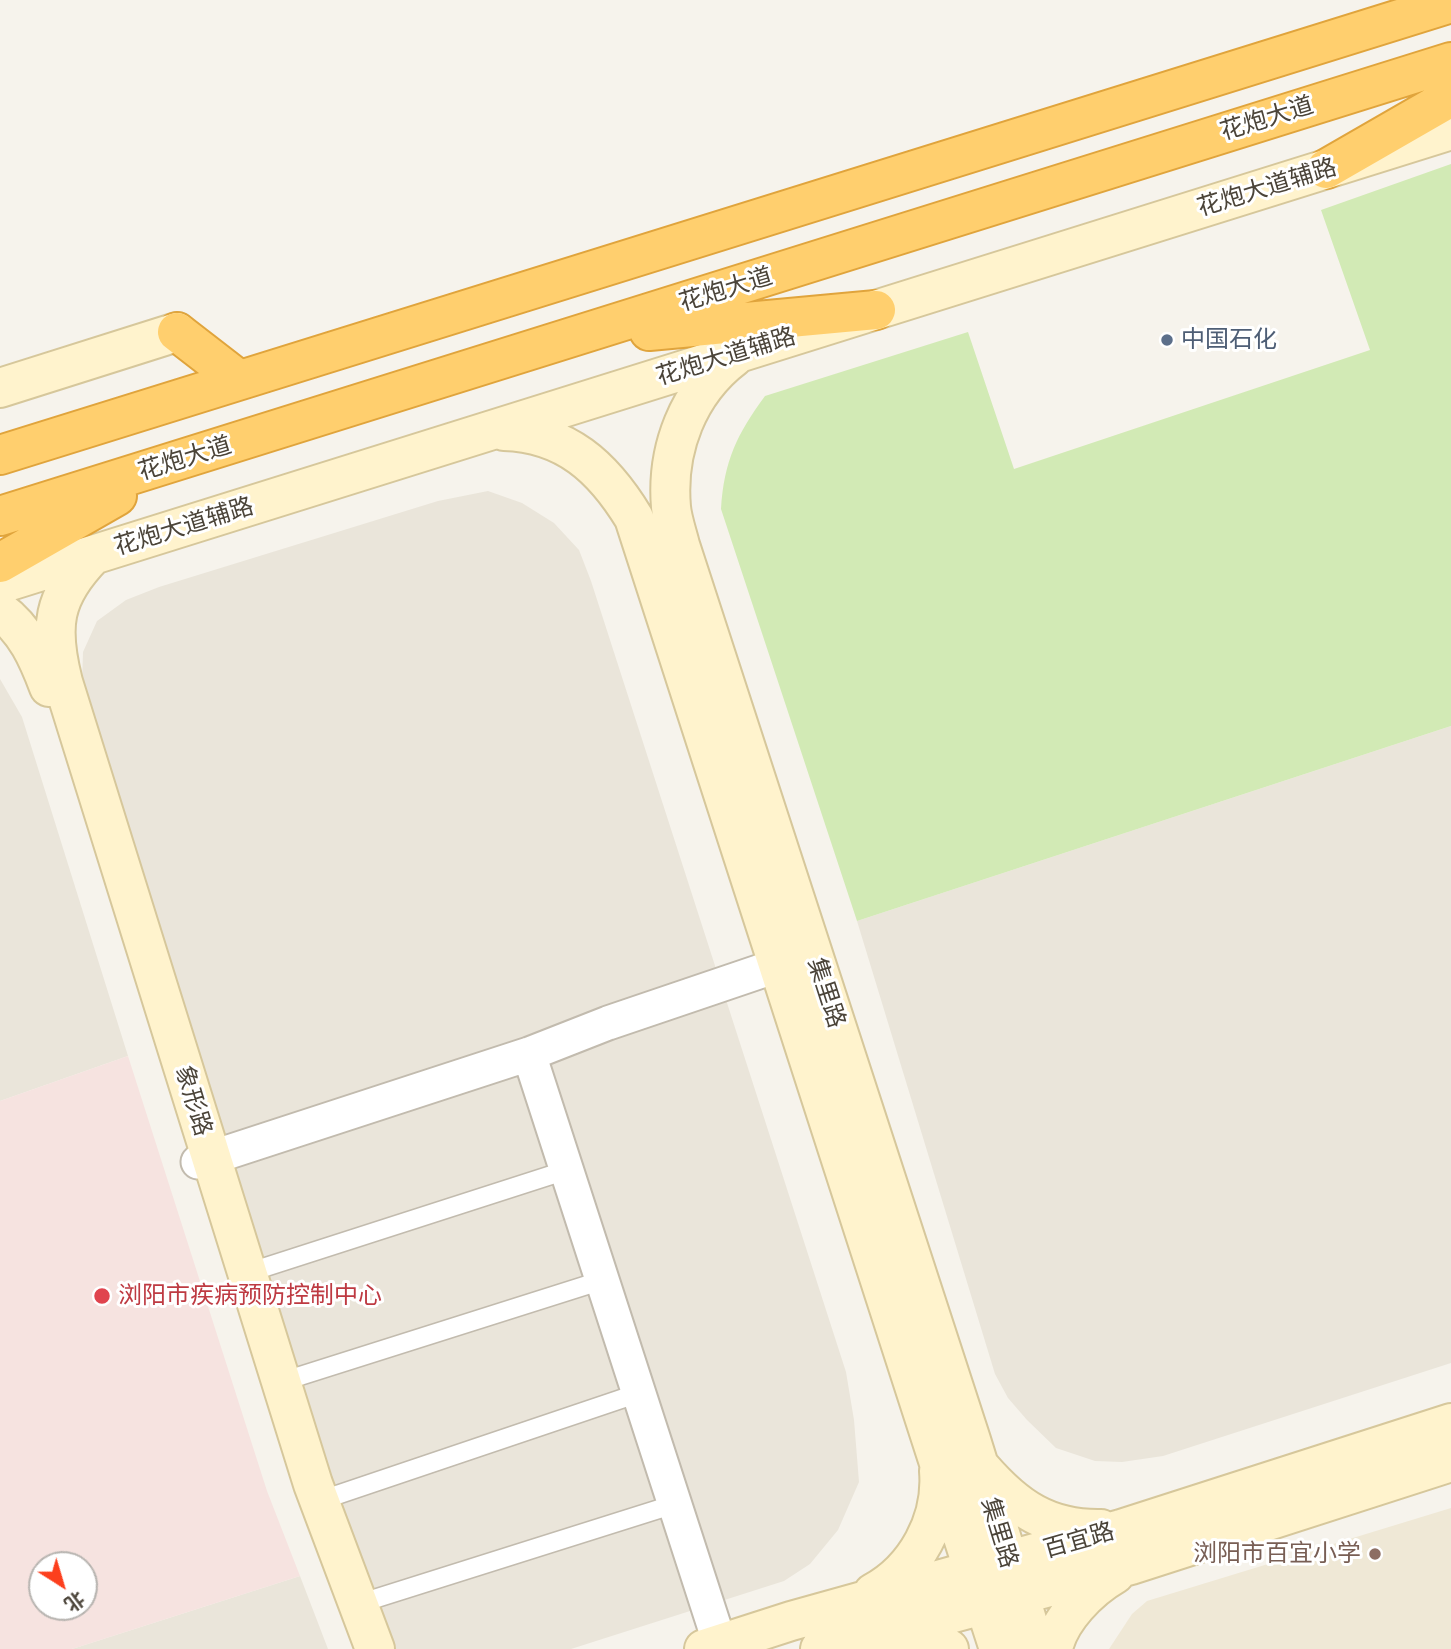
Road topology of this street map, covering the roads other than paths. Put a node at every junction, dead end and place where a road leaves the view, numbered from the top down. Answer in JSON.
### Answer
{"nodes":[{"id":1,"x":1451,"y":3,"type":"edge"},
{"id":2,"x":1451,"y":62,"type":"edge"},
{"id":3,"x":1451,"y":97,"type":"edge"},
{"id":4,"x":1451,"y":130,"type":"edge"},
{"id":5,"x":1326,"y":169,"type":"junction"},
{"id":6,"x":876,"y":310,"type":"junction"},
{"id":7,"x":177,"y":332,"type":"joint"},
{"id":8,"x":573,"y":337,"type":"junction"},
{"id":9,"x":740,"y":352,"type":"junction"},
{"id":10,"x":239,"y":380,"type":"junction"},
{"id":11,"x":0,"y":388,"type":"edge"},
{"id":12,"x":491,"y":430,"type":"junction"},
{"id":13,"x":0,"y":455,"type":"edge"},
{"id":14,"x":176,"y":462,"type":"junction"},
{"id":15,"x":0,"y":516,"type":"edge"},
{"id":16,"x":93,"y":555,"type":"junction"},
{"id":17,"x":0,"y":563,"type":"edge"},
{"id":18,"x":0,"y":584,"type":"edge"},
{"id":19,"x":0,"y":611,"type":"edge"},
{"id":20,"x":779,"y":965,"type":"junction"},
{"id":21,"x":529,"y":1054,"type":"junction"},
{"id":22,"x":205,"y":1159,"type":"junction"},
{"id":23,"x":567,"y":1170,"type":"junction"},
{"id":24,"x":247,"y":1272,"type":"junction"},
{"id":25,"x":603,"y":1280,"type":"junction"},
{"id":26,"x":281,"y":1382,"type":"junction"},
{"id":27,"x":639,"y":1393,"type":"junction"},
{"id":28,"x":1451,"y":1423,"type":"edge"},
{"id":29,"x":937,"y":1452,"type":"junction"},
{"id":30,"x":1451,"y":1462,"type":"edge"},
{"id":31,"x":978,"y":1465,"type":"junction"},
{"id":32,"x":319,"y":1501,"type":"junction"},
{"id":33,"x":675,"y":1504,"type":"junction"},
{"id":34,"x":1126,"y":1547,"type":"junction"},
{"id":35,"x":997,"y":1583,"type":"junction"},
{"id":36,"x":358,"y":1604,"type":"junction"},
{"id":37,"x":861,"y":1620,"type":"junction"},
{"id":38,"x":712,"y":1646,"type":"edge"},
{"id":39,"x":360,"y":1649,"type":"edge"},
{"id":40,"x":375,"y":1649,"type":"edge"},
{"id":41,"x":820,"y":1649,"type":"edge"},
{"id":42,"x":950,"y":1649,"type":"edge"},
{"id":43,"x":999,"y":1649,"type":"edge"},
{"id":44,"x":1036,"y":1649,"type":"edge"},
{"id":45,"x":1053,"y":1649,"type":"edge"}],
"edges":[{"from":1,"to":10,"type":"highway"},
{"from":2,"to":8,"type":"highway","name":"花炮大道"},
{"from":3,"to":5,"type":"highway"},
{"from":4,"to":5,"type":"street","name":"花炮大道辅路"},
{"from":5,"to":6,"type":"street","name":"花炮大道辅路"},
{"from":6,"to":8,"type":"highway"},
{"from":6,"to":9,"type":"street","name":"花炮大道辅路"},
{"from":7,"to":10,"type":"highway"},
{"from":7,"to":11,"type":"street"},
{"from":8,"to":14,"type":"highway","name":"花炮大道"},
{"from":9,"to":12,"type":"street","name":"花炮大道辅路"},
{"from":9,"to":31,"type":"street","name":"集里路"},
{"from":10,"to":13,"type":"highway"},
{"from":12,"to":16,"type":"street","name":"花炮大道辅路"},
{"from":12,"to":20,"type":"street","name":"集里路"},
{"from":14,"to":15,"type":"highway","name":"花炮大道"},
{"from":14,"to":17,"type":"highway"},
{"from":16,"to":18,"type":"street","name":"花炮大道辅路"},
{"from":16,"to":22,"type":"street","name":"象形路"},
{"from":19,"to":22,"type":"street","name":"象形路"},
{"from":20,"to":21,"type":"street"},
{"from":20,"to":29,"type":"street","name":"集里路"},
{"from":21,"to":22,"type":"street"},
{"from":21,"to":23,"type":"street"},
{"from":22,"to":24,"type":"street","name":"象形路"},
{"from":22,"to":39,"type":"street","name":"象形路"},
{"from":23,"to":24,"type":"lane"},
{"from":23,"to":25,"type":"street"},
{"from":24,"to":26,"type":"street","name":"象形路"},
{"from":25,"to":26,"type":"lane"},
{"from":25,"to":27,"type":"street"},
{"from":26,"to":32,"type":"street","name":"象形路"},
{"from":27,"to":32,"type":"lane"},
{"from":27,"to":33,"type":"street"},
{"from":28,"to":34,"type":"street","name":"百宜路"},
{"from":29,"to":35,"type":"street","name":"集里路"},
{"from":29,"to":37,"type":"street"},
{"from":30,"to":34,"type":"street","name":"百宜路"},
{"from":31,"to":34,"type":"street"},
{"from":31,"to":35,"type":"street","name":"集里路"},
{"from":32,"to":36,"type":"street","name":"象形路"},
{"from":33,"to":36,"type":"lane"},
{"from":33,"to":38,"type":"street"},
{"from":34,"to":35,"type":"street","name":"百宜路"},
{"from":34,"to":45,"type":"street"},
{"from":35,"to":37,"type":"street","name":"百宜路"},
{"from":35,"to":43,"type":"street","name":"集里路"},
{"from":35,"to":44,"type":"street","name":"集里路"},
{"from":36,"to":40,"type":"street","name":"象形路"},
{"from":37,"to":38,"type":"street","name":"百宜路"},
{"from":37,"to":41,"type":"street","name":"百宜路"},
{"from":37,"to":42,"type":"street"}]}
